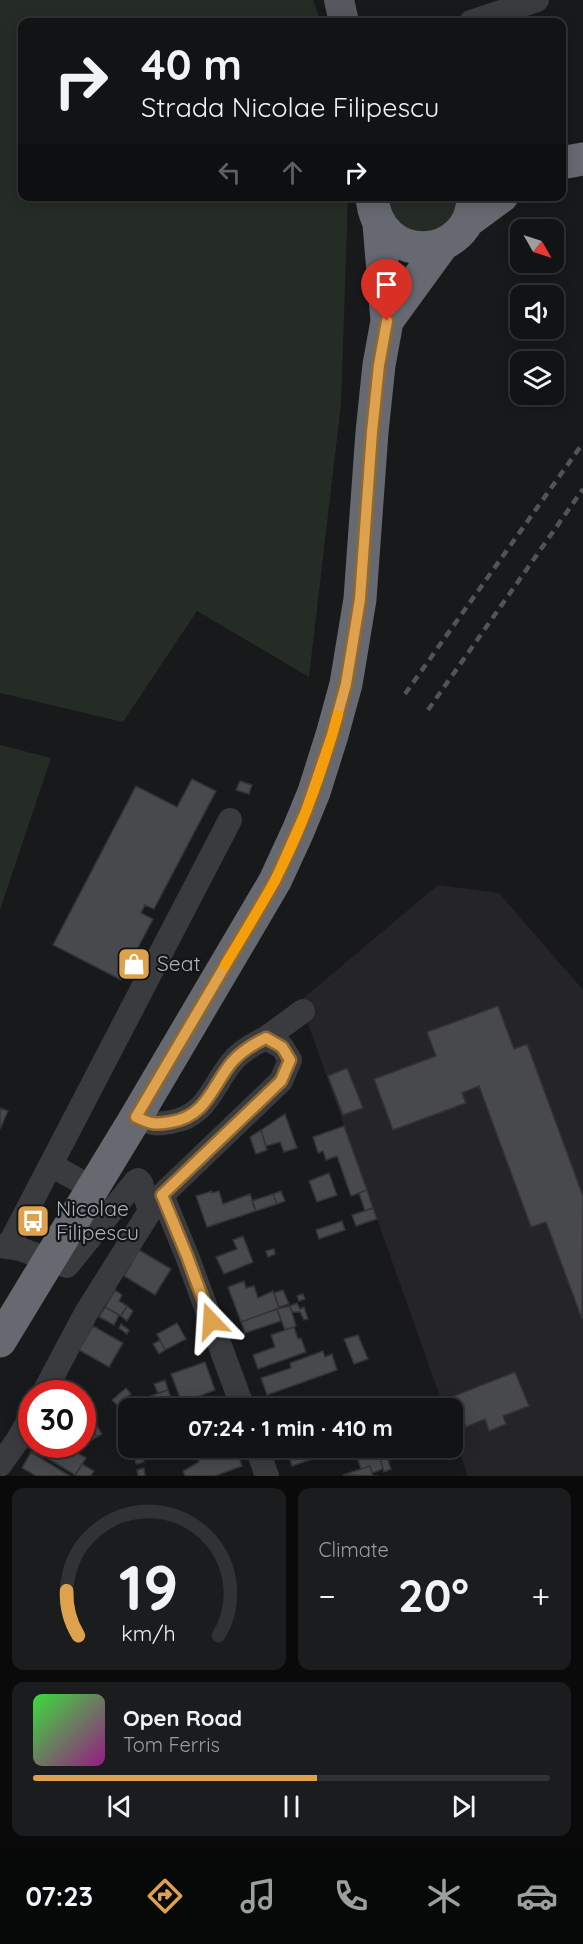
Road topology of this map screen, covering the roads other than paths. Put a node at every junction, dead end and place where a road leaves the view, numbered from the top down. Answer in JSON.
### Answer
{"nodes":[{"id":1,"x":339,"y":0,"type":"edge"},
{"id":2,"x":537,"y":0,"type":"edge"},
{"id":3,"x":343,"y":18,"type":"edge"},
{"id":4,"x":483,"y":18,"type":"edge"},
{"id":5,"x":583,"y":159,"type":"edge"},
{"id":6,"x":566,"y":162,"type":"edge"},
{"id":7,"x":490,"y":201,"type":"edge"},
{"id":8,"x":471,"y":209,"type":"edge"},
{"id":9,"x":375,"y":210,"type":"edge"},
{"id":10,"x":443,"y":244,"type":"junction"},
{"id":11,"x":387,"y":321,"type":"junction"},
{"id":12,"x":230,"y":820,"type":"dead end"},
{"id":13,"x":303,"y":1011,"type":"dead end"},
{"id":14,"x":266,"y":1038,"type":"junction"},
{"id":15,"x":136,"y":1117,"type":"junction"},
{"id":16,"x":51,"y":1165,"type":"junction"},
{"id":17,"x":92,"y":1188,"type":"junction"},
{"id":18,"x":156,"y":1203,"type":"junction"},
{"id":19,"x":4,"y":1247,"type":"edge"},
{"id":20,"x":55,"y":1272,"type":"junction"},
{"id":21,"x":0,"y":1341,"type":"edge"},
{"id":22,"x":50,"y":1380,"type":"edge"},
{"id":23,"x":239,"y":1398,"type":"edge"},
{"id":24,"x":18,"y":1439,"type":"edge"},
{"id":25,"x":261,"y":1458,"type":"edge"},
{"id":26,"x":0,"y":1465,"type":"edge"},
{"id":27,"x":267,"y":1476,"type":"edge"}],
"edges":[{"from":1,"to":3,"type":"main road"},
{"from":2,"to":4,"type":"street"},
{"from":5,"to":6,"type":"highway"},
{"from":7,"to":8,"type":"highway"},
{"from":8,"to":10,"type":"highway"},
{"from":9,"to":10,"type":"highway"},
{"from":9,"to":11,"type":"highway"},
{"from":10,"to":11,"type":"highway"},
{"from":11,"to":15,"type":"highway"},
{"from":12,"to":16,"type":"street"},
{"from":13,"to":14,"type":"street"},
{"from":14,"to":15,"type":"street"},
{"from":14,"to":18,"type":"street"},
{"from":15,"to":17,"type":"highway"},
{"from":16,"to":17,"type":"street"},
{"from":16,"to":19,"type":"street"},
{"from":17,"to":20,"type":"highway"},
{"from":18,"to":20,"type":"street"},
{"from":18,"to":22,"type":"street"},
{"from":18,"to":23,"type":"street"},
{"from":19,"to":20,"type":"street"},
{"from":20,"to":21,"type":"highway"},
{"from":24,"to":26,"type":"street"},
{"from":25,"to":27,"type":"street"}]}
